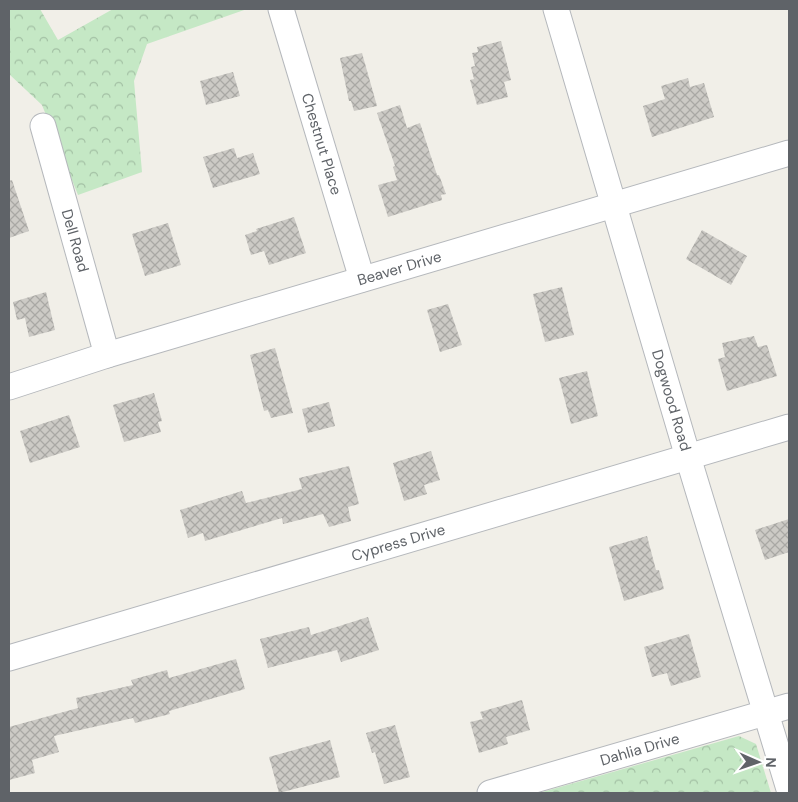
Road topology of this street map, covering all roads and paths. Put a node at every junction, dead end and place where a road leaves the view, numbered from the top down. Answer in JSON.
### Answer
{"nodes":[{"id":1,"x":281,"y":9,"type":"edge"},
{"id":2,"x":556,"y":9,"type":"edge"},
{"id":3,"x":43,"y":126,"type":"dead end"},
{"id":4,"x":789,"y":153,"type":"edge"},
{"id":5,"x":615,"y":205,"type":"junction"},
{"id":6,"x":362,"y":279,"type":"junction"},
{"id":7,"x":107,"y":355,"type":"junction"},
{"id":8,"x":9,"y":387,"type":"edge"},
{"id":9,"x":789,"y":427,"type":"edge"},
{"id":10,"x":688,"y":458,"type":"junction"},
{"id":11,"x":9,"y":658,"type":"edge"},
{"id":12,"x":778,"y":709,"type":"edge"},
{"id":13,"x":789,"y":789,"type":"edge"},
{"id":14,"x":490,"y":793,"type":"edge"}],
"edges":[{"from":1,"to":6,"type":"street","name":"Chestnut Place"},
{"from":2,"to":5,"type":"street","name":"Dogwood Road"},
{"from":3,"to":7,"type":"street","name":"Dell Road"},
{"from":4,"to":5,"type":"street","name":"Beaver Drive"},
{"from":5,"to":6,"type":"street","name":"Beaver Drive"},
{"from":5,"to":10,"type":"street","name":"Dogwood Road"},
{"from":6,"to":7,"type":"street","name":"Beaver Drive"},
{"from":7,"to":8,"type":"street","name":"Beaver Drive"},
{"from":9,"to":10,"type":"street","name":"Cypress Drive"},
{"from":10,"to":11,"type":"street","name":"Cypress Drive"},
{"from":10,"to":12,"type":"street","name":"Dogwood Road"},
{"from":12,"to":13,"type":"street","name":"Dogwood Road"},
{"from":12,"to":14,"type":"street","name":"Dahlia Drive"}]}
